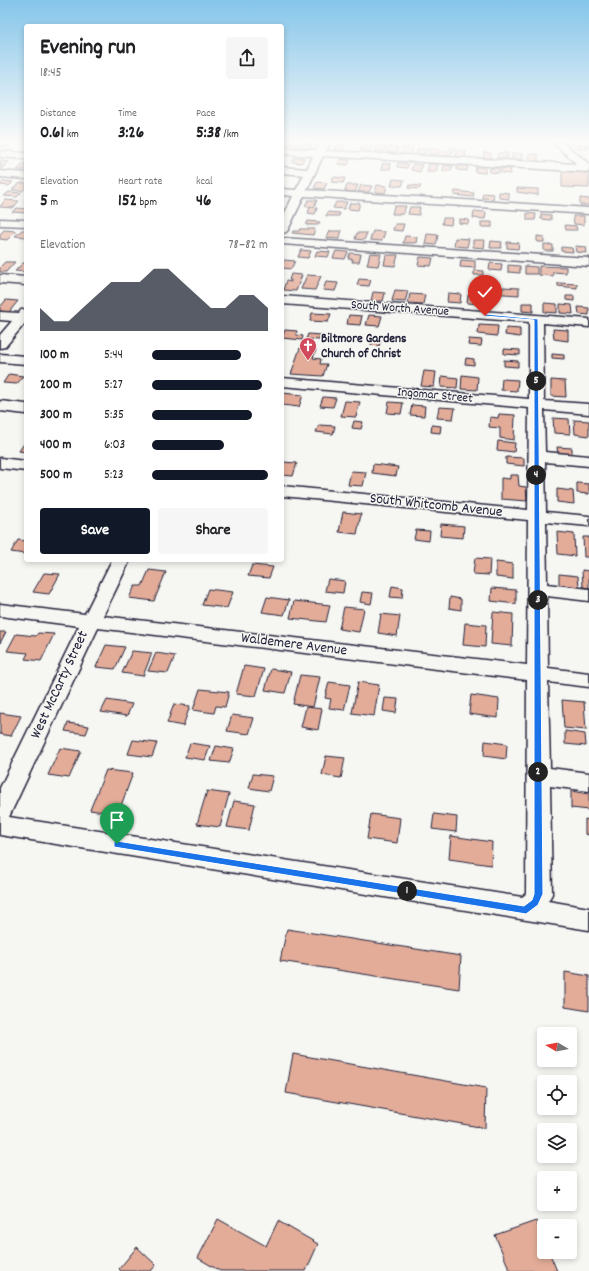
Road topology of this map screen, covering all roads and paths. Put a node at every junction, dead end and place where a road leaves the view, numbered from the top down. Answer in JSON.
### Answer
{"nodes":[{"id":1,"x":295,"y":201,"type":"edge"},
{"id":2,"x":433,"y":201,"type":"edge"},
{"id":3,"x":589,"y":211,"type":"edge"},
{"id":4,"x":285,"y":216,"type":"edge"},
{"id":5,"x":0,"y":222,"type":"edge"},
{"id":6,"x":24,"y":223,"type":"edge"},
{"id":7,"x":284,"y":241,"type":"edge"},
{"id":8,"x":589,"y":262,"type":"edge"},
{"id":9,"x":0,"y":279,"type":"edge"},
{"id":10,"x":24,"y":281,"type":"edge"},
{"id":11,"x":284,"y":300,"type":"edge"},
{"id":12,"x":0,"y":316,"type":"edge"},
{"id":13,"x":24,"y":316,"type":"edge"},
{"id":14,"x":24,"y":317,"type":"edge"},
{"id":15,"x":536,"y":319,"type":"junction"},
{"id":16,"x":589,"y":323,"type":"edge"},
{"id":17,"x":0,"y":344,"type":"edge"},
{"id":18,"x":0,"y":358,"type":"edge"},
{"id":19,"x":24,"y":360,"type":"edge"},
{"id":20,"x":284,"y":382,"type":"edge"},
{"id":21,"x":536,"y":405,"type":"junction"},
{"id":22,"x":0,"y":406,"type":"edge"},
{"id":23,"x":24,"y":409,"type":"edge"},
{"id":24,"x":589,"y":409,"type":"edge"},
{"id":25,"x":543,"y":457,"type":"dead end"},
{"id":26,"x":589,"y":461,"type":"edge"},
{"id":27,"x":0,"y":463,"type":"edge"},
{"id":28,"x":24,"y":466,"type":"edge"},
{"id":29,"x":284,"y":491,"type":"edge"},
{"id":30,"x":537,"y":516,"type":"junction"},
{"id":31,"x":589,"y":521,"type":"edge"},
{"id":32,"x":120,"y":562,"type":"edge"},
{"id":33,"x":538,"y":590,"type":"junction"},
{"id":34,"x":589,"y":595,"type":"edge"},
{"id":35,"x":0,"y":610,"type":"edge"},
{"id":36,"x":90,"y":621,"type":"junction"},
{"id":37,"x":538,"y":674,"type":"junction"},
{"id":38,"x":589,"y":680,"type":"edge"},
{"id":39,"x":538,"y":776,"type":"junction"},
{"id":40,"x":589,"y":782,"type":"edge"},
{"id":41,"x":0,"y":812,"type":"edge"},
{"id":42,"x":0,"y":825,"type":"edge"},
{"id":43,"x":526,"y":910,"type":"junction"},
{"id":44,"x":589,"y":919,"type":"edge"}],
"edges":[{"from":1,"to":4,"type":"street"},
{"from":2,"to":3,"type":"street"},
{"from":5,"to":6,"type":"street"},
{"from":7,"to":8,"type":"street"},
{"from":9,"to":10,"type":"street"},
{"from":11,"to":15,"type":"street","name":"South Worth Avenue"},
{"from":12,"to":13,"type":"street"},
{"from":14,"to":17,"type":"street"},
{"from":15,"to":16,"type":"street","name":"South Worth Avenue"},
{"from":15,"to":21,"type":"street"},
{"from":18,"to":19,"type":"street"},
{"from":20,"to":21,"type":"street","name":"Ingomar Street"},
{"from":21,"to":24,"type":"street","name":"Ingomar Street"},
{"from":21,"to":30,"type":"street"},
{"from":22,"to":23,"type":"street"},
{"from":25,"to":26,"type":"street"},
{"from":27,"to":28,"type":"street"},
{"from":29,"to":30,"type":"street","name":"South Whitcomb Avenue"},
{"from":30,"to":31,"type":"street","name":"South Whitcomb Avenue"},
{"from":30,"to":33,"type":"street"},
{"from":32,"to":36,"type":"street","name":"West McCarty Street"},
{"from":33,"to":34,"type":"street"},
{"from":33,"to":37,"type":"street"},
{"from":35,"to":36,"type":"street","name":"Waldemere Avenue"},
{"from":36,"to":37,"type":"street","name":"Waldemere Avenue"},
{"from":36,"to":41,"type":"street","name":"West McCarty Street"},
{"from":37,"to":38,"type":"street","name":"Waldemere Avenue"},
{"from":37,"to":39,"type":"street"},
{"from":39,"to":40,"type":"street"},
{"from":39,"to":43,"type":"street"},
{"from":42,"to":43,"type":"street"},
{"from":43,"to":44,"type":"street"}]}
